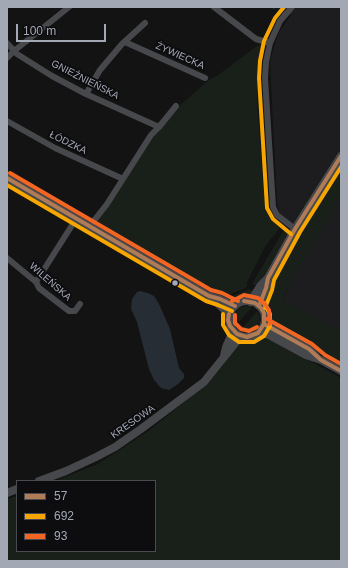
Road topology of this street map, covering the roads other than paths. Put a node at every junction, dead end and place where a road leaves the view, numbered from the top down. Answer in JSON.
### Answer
{"nodes":[{"id":1,"x":69,"y":7,"type":"edge"},
{"id":2,"x":214,"y":7,"type":"edge"},
{"id":3,"x":292,"y":7,"type":"edge"},
{"id":4,"x":145,"y":23,"type":"dead end"},
{"id":5,"x":125,"y":42,"type":"junction"},
{"id":6,"x":7,"y":43,"type":"edge"},
{"id":7,"x":270,"y":43,"type":"junction"},
{"id":8,"x":14,"y":51,"type":"junction"},
{"id":9,"x":7,"y":58,"type":"edge"},
{"id":10,"x":205,"y":78,"type":"dead end"},
{"id":11,"x":86,"y":94,"type":"junction"},
{"id":12,"x":176,"y":106,"type":"dead end"},
{"id":13,"x":7,"y":121,"type":"edge"},
{"id":14,"x":159,"y":127,"type":"junction"},
{"id":15,"x":341,"y":156,"type":"edge"},
{"id":16,"x":7,"y":178,"type":"edge"},
{"id":17,"x":123,"y":179,"type":"junction"},
{"id":18,"x":76,"y":219,"type":"junction"},
{"id":19,"x":89,"y":227,"type":"junction"},
{"id":20,"x":295,"y":229,"type":"junction"},
{"id":21,"x":7,"y":258,"type":"edge"},
{"id":22,"x":268,"y":278,"type":"junction"},
{"id":23,"x":36,"y":282,"type":"junction"},
{"id":24,"x":209,"y":296,"type":"junction"},
{"id":25,"x":250,"y":302,"type":"junction"},
{"id":26,"x":80,"y":304,"type":"dead end"},
{"id":27,"x":235,"y":306,"type":"junction"},
{"id":28,"x":259,"y":306,"type":"junction"},
{"id":29,"x":229,"y":314,"type":"junction"},
{"id":30,"x":264,"y":324,"type":"junction"},
{"id":31,"x":233,"y":331,"type":"junction"},
{"id":32,"x":260,"y":332,"type":"junction"},
{"id":33,"x":241,"y":336,"type":"junction"},
{"id":34,"x":223,"y":357,"type":"junction"},
{"id":35,"x":321,"y":360,"type":"junction"},
{"id":36,"x":341,"y":371,"type":"edge"},
{"id":37,"x":42,"y":480,"type":"edge"}],
"edges":[{"from":1,"to":8,"type":"street"},
{"from":2,"to":7,"type":"street"},
{"from":3,"to":7,"type":"street"},
{"from":4,"to":5,"type":"street"},
{"from":5,"to":10,"type":"street","name":"ŻYWIECKA"},
{"from":5,"to":11,"type":"street"},
{"from":6,"to":8,"type":"street","name":"GNIEŹNIEŃSKA"},
{"from":7,"to":20,"type":"street"},
{"from":8,"to":9,"type":"street"},
{"from":8,"to":11,"type":"street","name":"GNIEŹNIEŃSKA"},
{"from":11,"to":14,"type":"street","name":"GNIEŹNIEŃSKA"},
{"from":12,"to":14,"type":"street"},
{"from":13,"to":17,"type":"street","name":"ŁÓDZKA"},
{"from":14,"to":17,"type":"street"},
{"from":15,"to":20,"type":"street"},
{"from":16,"to":18,"type":"street"},
{"from":17,"to":19,"type":"street"},
{"from":18,"to":19,"type":"street"},
{"from":18,"to":23,"type":"street"},
{"from":19,"to":24,"type":"street"},
{"from":20,"to":22,"type":"street"},
{"from":21,"to":23,"type":"street","name":"WILEŃSKA"},
{"from":22,"to":25,"type":"street"},
{"from":22,"to":28,"type":"street"},
{"from":23,"to":26,"type":"street","name":"WILEŃSKA"},
{"from":24,"to":27,"type":"street"},
{"from":24,"to":29,"type":"street"},
{"from":25,"to":27,"type":"street"},
{"from":25,"to":28,"type":"street"},
{"from":27,"to":29,"type":"street"},
{"from":28,"to":30,"type":"street"},
{"from":29,"to":31,"type":"street"},
{"from":30,"to":32,"type":"street"},
{"from":30,"to":35,"type":"street"},
{"from":31,"to":33,"type":"street"},
{"from":31,"to":34,"type":"street","name":"KRESOWA"},
{"from":32,"to":33,"type":"street"},
{"from":32,"to":35,"type":"street"},
{"from":33,"to":34,"type":"street","name":"KRESOWA"},
{"from":34,"to":37,"type":"street","name":"KRESOWA"},
{"from":35,"to":36,"type":"street"}]}
